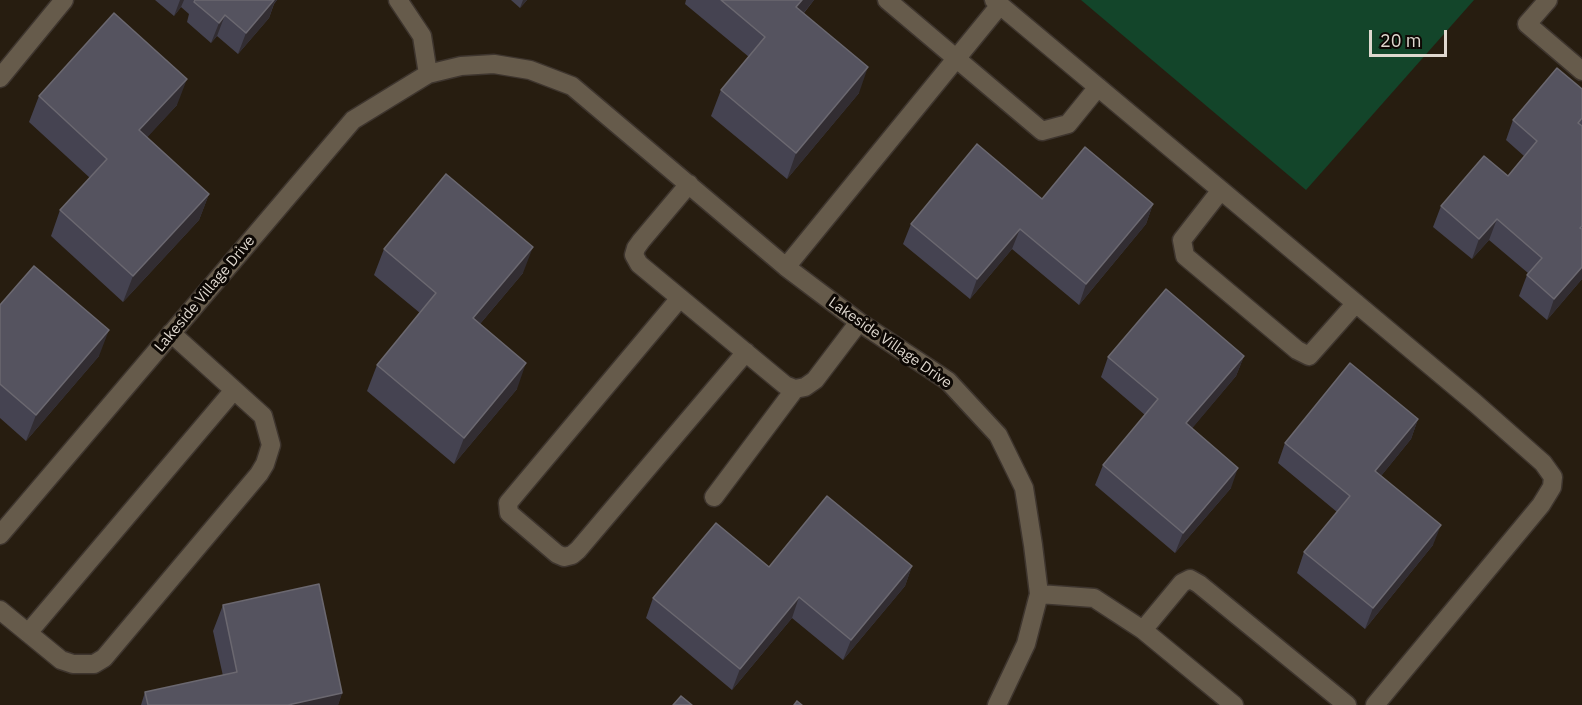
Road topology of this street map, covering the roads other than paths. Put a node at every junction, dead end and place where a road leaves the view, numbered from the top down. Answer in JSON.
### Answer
{"nodes":[{"id":1,"x":64,"y":0,"type":"edge"},
{"id":2,"x":398,"y":0,"type":"edge"},
{"id":3,"x":887,"y":0,"type":"edge"},
{"id":4,"x":1548,"y":0,"type":"edge"},
{"id":5,"x":997,"y":3,"type":"edge"},
{"id":6,"x":955,"y":60,"type":"junction"},
{"id":7,"x":1582,"y":71,"type":"edge"},
{"id":8,"x":428,"y":74,"type":"junction"},
{"id":9,"x":0,"y":78,"type":"edge"},
{"id":10,"x":1098,"y":87,"type":"junction"},
{"id":11,"x":689,"y":184,"type":"junction"},
{"id":12,"x":1221,"y":190,"type":"junction"},
{"id":13,"x":786,"y":267,"type":"junction"},
{"id":14,"x":680,"y":298,"type":"junction"},
{"id":15,"x":1356,"y":303,"type":"junction"},
{"id":16,"x":859,"y":322,"type":"junction"},
{"id":17,"x":171,"y":333,"type":"junction"},
{"id":18,"x":746,"y":352,"type":"junction"},
{"id":19,"x":795,"y":389,"type":"junction"},
{"id":20,"x":234,"y":390,"type":"junction"},
{"id":21,"x":714,"y":497,"type":"dead end"},
{"id":22,"x":0,"y":535,"type":"edge"},
{"id":23,"x":1039,"y":594,"type":"junction"},
{"id":24,"x":0,"y":610,"type":"edge"},
{"id":25,"x":1143,"y":630,"type":"junction"},
{"id":26,"x":28,"y":633,"type":"junction"},
{"id":27,"x":997,"y":705,"type":"edge"},
{"id":28,"x":1234,"y":705,"type":"edge"},
{"id":29,"x":1347,"y":705,"type":"edge"},
{"id":30,"x":1376,"y":705,"type":"edge"}],
"edges":[{"from":1,"to":9,"type":"street"},
{"from":2,"to":8,"type":"street"},
{"from":3,"to":6,"type":"street"},
{"from":4,"to":7,"type":"street"},
{"from":5,"to":6,"type":"street"},
{"from":5,"to":10,"type":"street"},
{"from":6,"to":10,"type":"street"},
{"from":6,"to":13,"type":"street"},
{"from":8,"to":11,"type":"street","name":"Lakeside Village Drive"},
{"from":8,"to":17,"type":"street","name":"Lakeside Village Drive"},
{"from":10,"to":12,"type":"street"},
{"from":11,"to":13,"type":"street","name":"Lakeside Village Drive"},
{"from":11,"to":14,"type":"street"},
{"from":12,"to":15,"type":"street"},
{"from":12,"to":15,"type":"street"},
{"from":13,"to":16,"type":"street","name":"Lakeside Village Drive"},
{"from":14,"to":18,"type":"street"},
{"from":14,"to":18,"type":"street"},
{"from":15,"to":30,"type":"street"},
{"from":16,"to":19,"type":"street"},
{"from":16,"to":23,"type":"street","name":"Lakeside Village Drive"},
{"from":17,"to":20,"type":"street"},
{"from":17,"to":22,"type":"street","name":"Lakeside Village Drive"},
{"from":18,"to":19,"type":"street"},
{"from":19,"to":21,"type":"street"},
{"from":20,"to":26,"type":"street"},
{"from":20,"to":26,"type":"street"},
{"from":23,"to":25,"type":"street"},
{"from":23,"to":27,"type":"street","name":"Lakeside Village Drive"},
{"from":24,"to":26,"type":"street"},
{"from":25,"to":28,"type":"street"},
{"from":25,"to":29,"type":"street"}]}
